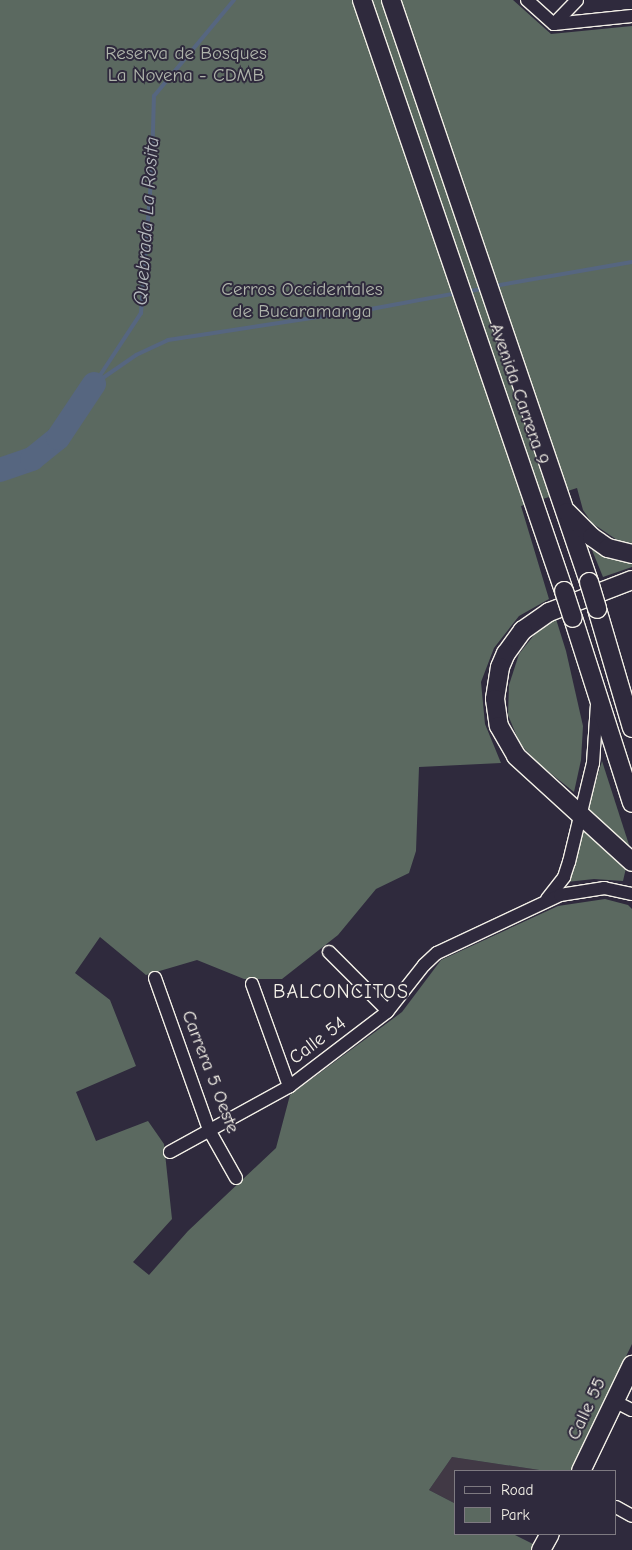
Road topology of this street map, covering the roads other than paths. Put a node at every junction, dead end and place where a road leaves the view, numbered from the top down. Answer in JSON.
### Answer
{"nodes":[{"id":1,"x":362,"y":0,"type":"edge"},
{"id":2,"x":391,"y":0,"type":"edge"},
{"id":3,"x":527,"y":0,"type":"edge"},
{"id":4,"x":577,"y":0,"type":"edge"},
{"id":5,"x":632,"y":16,"type":"edge"},
{"id":6,"x":554,"y":24,"type":"junction"},
{"id":7,"x":561,"y":503,"type":"junction"},
{"id":8,"x":632,"y":554,"type":"edge"},
{"id":9,"x":632,"y":580,"type":"edge"},
{"id":10,"x":598,"y":697,"type":"junction"},
{"id":11,"x":629,"y":705,"type":"edge"},
{"id":12,"x":632,"y":728,"type":"edge"},
{"id":13,"x":632,"y":803,"type":"edge"},
{"id":14,"x":580,"y":814,"type":"junction"},
{"id":15,"x":632,"y":862,"type":"edge"},
{"id":16,"x":632,"y":894,"type":"edge"},
{"id":17,"x":546,"y":901,"type":"junction"},
{"id":18,"x":329,"y":952,"type":"dead end"},
{"id":19,"x":155,"y":978,"type":"dead end"},
{"id":20,"x":252,"y":984,"type":"dead end"},
{"id":21,"x":388,"y":1011,"type":"junction"},
{"id":22,"x":289,"y":1086,"type":"junction"},
{"id":23,"x":209,"y":1130,"type":"junction"},
{"id":24,"x":170,"y":1152,"type":"dead end"},
{"id":25,"x":236,"y":1178,"type":"dead end"},
{"id":26,"x":632,"y":1365,"type":"edge"},
{"id":27,"x":614,"y":1400,"type":"junction"},
{"id":28,"x":632,"y":1410,"type":"edge"},
{"id":29,"x":581,"y":1470,"type":"edge"},
{"id":30,"x":617,"y":1508,"type":"edge"},
{"id":31,"x":632,"y":1516,"type":"edge"},
{"id":32,"x":549,"y":1535,"type":"edge"},
{"id":33,"x":541,"y":1550,"type":"edge"}],
"edges":[{"from":1,"to":10,"type":"main road","name":"Avenida Carrera 9","bridge":true},
{"from":2,"to":7,"type":"main road","name":"Avenida Carrera 9"},
{"from":3,"to":6,"type":"street"},
{"from":4,"to":6,"type":"street"},
{"from":5,"to":6,"type":"street"},
{"from":7,"to":8,"type":"main road"},
{"from":7,"to":11,"type":"main road","name":"Avenida Carrera 9","bridge":true},
{"from":9,"to":14,"type":"main road"},
{"from":10,"to":13,"type":"main road","name":"Avenida Carrera 9"},
{"from":10,"to":14,"type":"street"},
{"from":11,"to":12,"type":"main road","name":"Avenida Carrera 9"},
{"from":14,"to":15,"type":"main road"},
{"from":14,"to":17,"type":"street"},
{"from":16,"to":17,"type":"street","name":"Calle 54"},
{"from":17,"to":21,"type":"street","name":"Calle 54"},
{"from":18,"to":21,"type":"street"},
{"from":19,"to":23,"type":"street","name":"Carrera 5 Oeste"},
{"from":20,"to":22,"type":"street"},
{"from":21,"to":22,"type":"street","name":"Calle 54"},
{"from":22,"to":23,"type":"street","name":"Calle 54"},
{"from":23,"to":24,"type":"street","name":"Calle 54"},
{"from":23,"to":25,"type":"street","name":"Carrera 5 Oeste"},
{"from":26,"to":27,"type":"main road","name":"Calle 55"},
{"from":27,"to":28,"type":"street"},
{"from":27,"to":29,"type":"main road","name":"Calle 55"},
{"from":30,"to":31,"type":"street"},
{"from":32,"to":33,"type":"main road"}]}
